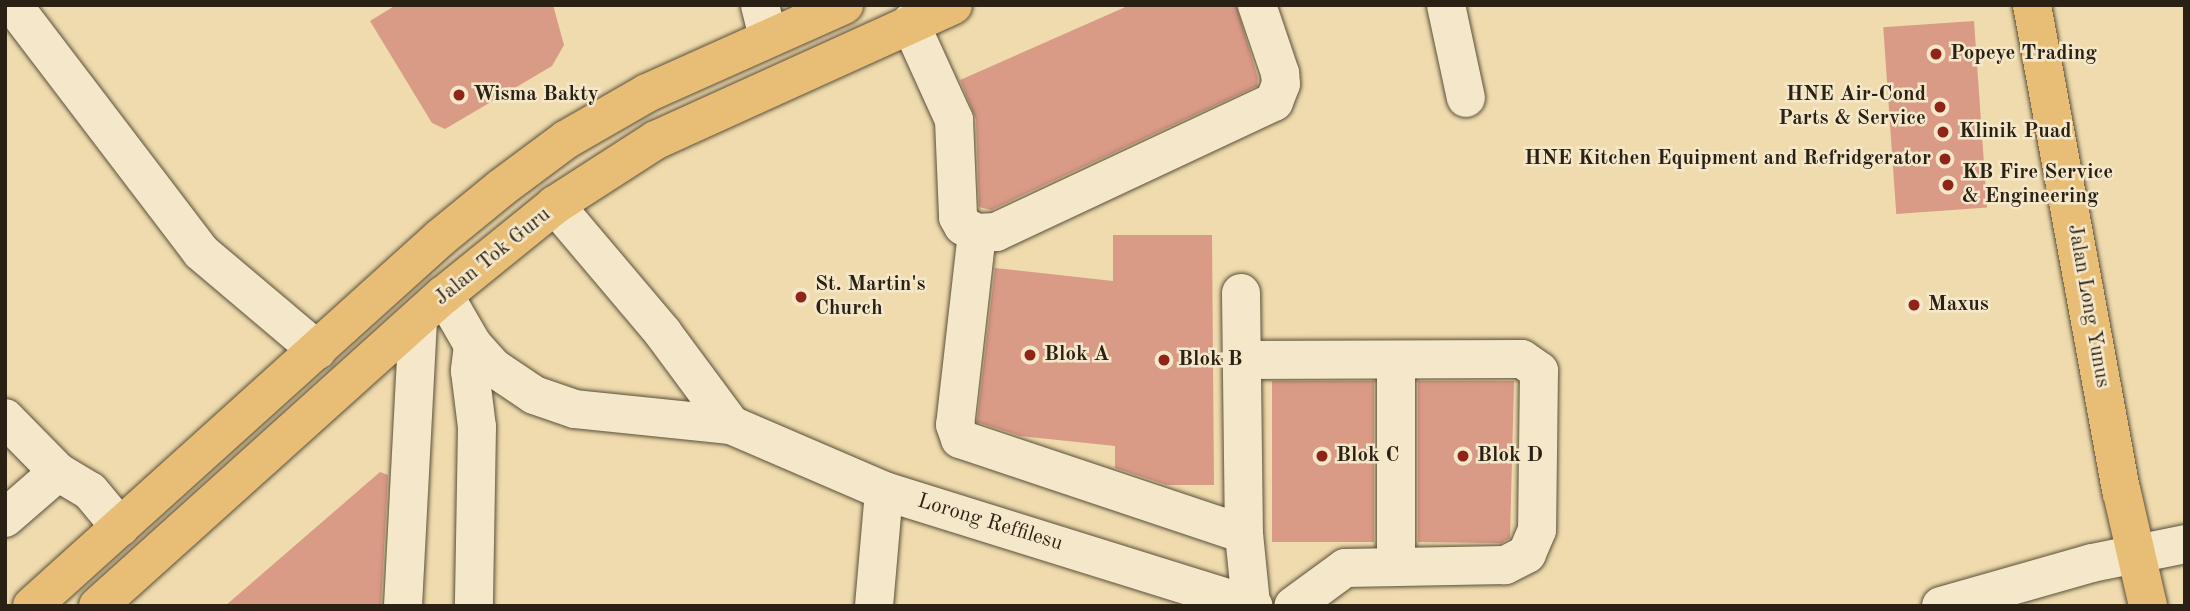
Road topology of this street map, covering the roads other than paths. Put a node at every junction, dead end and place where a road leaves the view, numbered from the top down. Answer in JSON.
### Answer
{"nodes":[{"id":1,"x":13,"y":5,"type":"edge"},
{"id":2,"x":844,"y":5,"type":"edge"},
{"id":3,"x":953,"y":5,"type":"edge"},
{"id":4,"x":1257,"y":5,"type":"edge"},
{"id":5,"x":1446,"y":5,"type":"edge"},
{"id":6,"x":2032,"y":5,"type":"edge"},
{"id":7,"x":764,"y":20,"type":"edge"},
{"id":8,"x":910,"y":23,"type":"junction"},
{"id":9,"x":1466,"y":97,"type":"dead end"},
{"id":10,"x":555,"y":205,"type":"junction"},
{"id":11,"x":977,"y":233,"type":"junction"},
{"id":12,"x":1241,"y":293,"type":"dead end"},
{"id":13,"x":431,"y":307,"type":"junction"},
{"id":14,"x":473,"y":345,"type":"junction"},
{"id":15,"x":317,"y":350,"type":"junction"},
{"id":16,"x":1242,"y":360,"type":"junction"},
{"id":17,"x":1396,"y":360,"type":"junction"},
{"id":18,"x":5,"y":418,"type":"edge"},
{"id":19,"x":731,"y":425,"type":"junction"},
{"id":20,"x":58,"y":472,"type":"junction"},
{"id":21,"x":884,"y":491,"type":"junction"},
{"id":22,"x":5,"y":518,"type":"edge"},
{"id":23,"x":120,"y":527,"type":"junction"},
{"id":24,"x":1244,"y":534,"type":"junction"},
{"id":25,"x":2185,"y":544,"type":"edge"},
{"id":26,"x":2134,"y":554,"type":"junction"},
{"id":27,"x":1396,"y":565,"type":"junction"},
{"id":28,"x":1253,"y":605,"type":"edge"},
{"id":29,"x":32,"y":606,"type":"edge"},
{"id":30,"x":98,"y":606,"type":"edge"},
{"id":31,"x":403,"y":606,"type":"edge"},
{"id":32,"x":474,"y":606,"type":"edge"},
{"id":33,"x":873,"y":606,"type":"edge"},
{"id":34,"x":1293,"y":606,"type":"edge"},
{"id":35,"x":1941,"y":606,"type":"edge"},
{"id":36,"x":2148,"y":606,"type":"edge"}],
"edges":[{"from":1,"to":15,"type":"street"},
{"from":2,"to":7,"type":"main road"},
{"from":3,"to":8,"type":"main road","name":"Jalan Tok Guru"},
{"from":4,"to":11,"type":"street"},
{"from":5,"to":9,"type":"street"},
{"from":6,"to":26,"type":"main road","name":"Jalan Long Yunus"},
{"from":7,"to":15,"type":"main road"},
{"from":8,"to":10,"type":"main road","name":"Jalan Tok Guru"},
{"from":8,"to":11,"type":"street"},
{"from":10,"to":13,"type":"main road","name":"Jalan Tok Guru"},
{"from":10,"to":19,"type":"street"},
{"from":11,"to":24,"type":"street"},
{"from":12,"to":16,"type":"street"},
{"from":13,"to":14,"type":"street","name":"Lorong Reffilesu"},
{"from":13,"to":30,"type":"main road","name":"Jalan Tok Guru"},
{"from":13,"to":31,"type":"street"},
{"from":14,"to":19,"type":"street","name":"Lorong Reffilesu"},
{"from":14,"to":32,"type":"street"},
{"from":15,"to":23,"type":"main road"},
{"from":16,"to":17,"type":"street"},
{"from":16,"to":24,"type":"street"},
{"from":17,"to":27,"type":"street"},
{"from":17,"to":27,"type":"street"},
{"from":18,"to":20,"type":"street"},
{"from":19,"to":21,"type":"street","name":"Lorong Reffilesu"},
{"from":20,"to":22,"type":"street"},
{"from":20,"to":23,"type":"street"},
{"from":21,"to":28,"type":"street","name":"Lorong Reffilesu"},
{"from":21,"to":33,"type":"street"},
{"from":23,"to":29,"type":"main road"},
{"from":24,"to":28,"type":"street"},
{"from":25,"to":26,"type":"street"},
{"from":26,"to":35,"type":"street"},
{"from":26,"to":36,"type":"main road","name":"Jalan Long Yunus"},
{"from":27,"to":34,"type":"street"}]}
